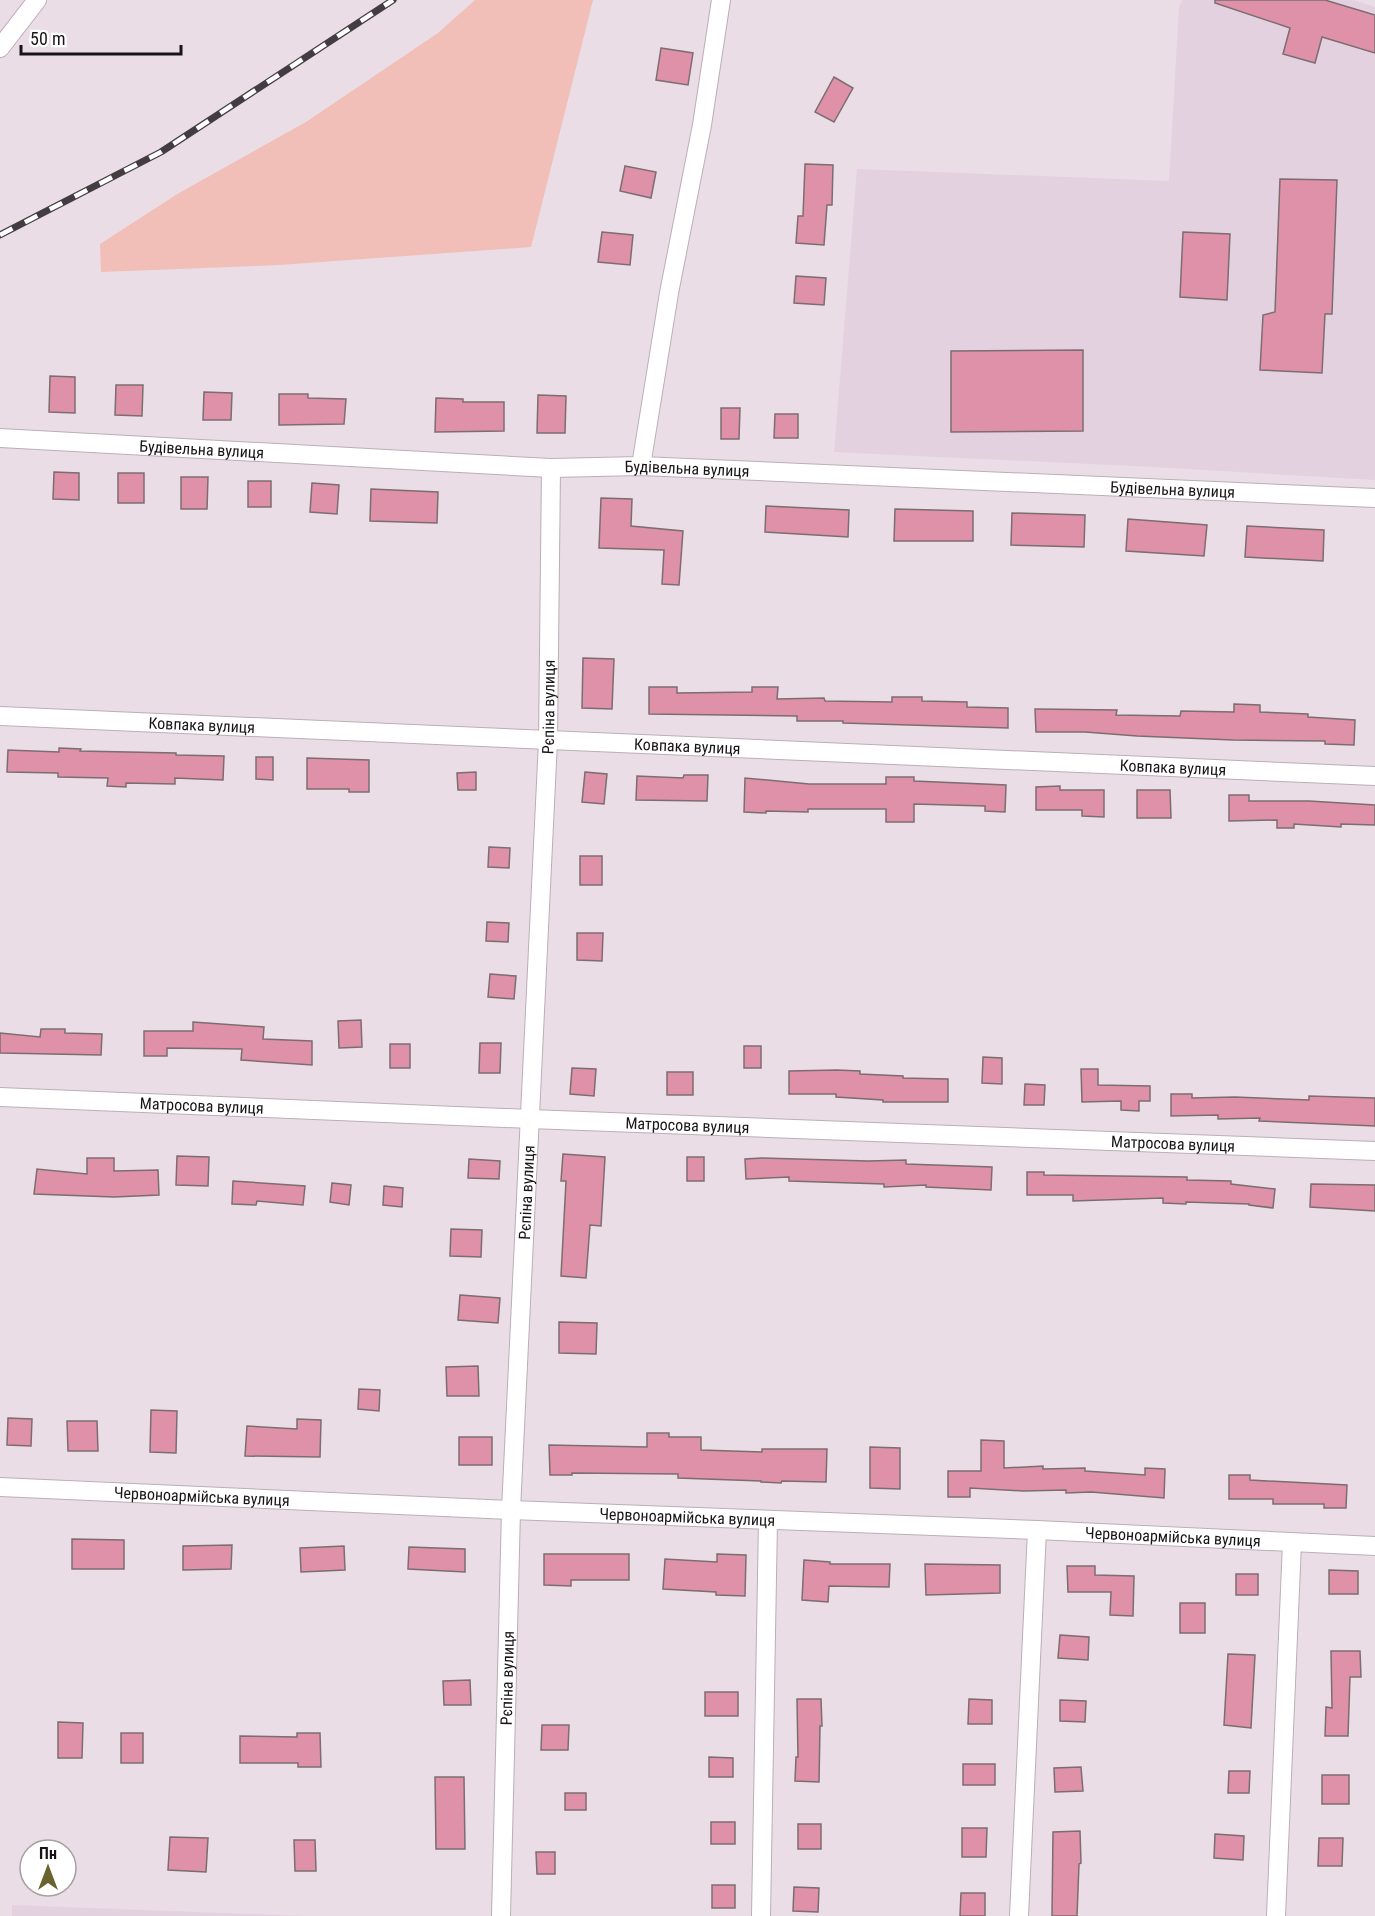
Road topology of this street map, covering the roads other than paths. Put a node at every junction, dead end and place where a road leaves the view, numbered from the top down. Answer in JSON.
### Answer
{"nodes":[{"id":1,"x":37,"y":0,"type":"edge"},
{"id":2,"x":722,"y":0,"type":"edge"},
{"id":3,"x":0,"y":48,"type":"edge"},
{"id":4,"x":0,"y":438,"type":"edge"},
{"id":5,"x":641,"y":466,"type":"junction"},
{"id":6,"x":551,"y":468,"type":"junction"},
{"id":7,"x":1375,"y":498,"type":"edge"},
{"id":8,"x":0,"y":716,"type":"edge"},
{"id":9,"x":548,"y":741,"type":"junction"},
{"id":10,"x":1375,"y":776,"type":"edge"},
{"id":11,"x":0,"y":1097,"type":"edge"},
{"id":12,"x":530,"y":1119,"type":"junction"},
{"id":13,"x":1375,"y":1151,"type":"edge"},
{"id":14,"x":0,"y":1487,"type":"edge"},
{"id":15,"x":511,"y":1510,"type":"junction"},
{"id":16,"x":768,"y":1520,"type":"junction"},
{"id":17,"x":1037,"y":1530,"type":"junction"},
{"id":18,"x":1292,"y":1543,"type":"junction"},
{"id":19,"x":1375,"y":1546,"type":"edge"},
{"id":20,"x":501,"y":1916,"type":"edge"},
{"id":21,"x":761,"y":1916,"type":"edge"},
{"id":22,"x":1019,"y":1916,"type":"edge"},
{"id":23,"x":1276,"y":1916,"type":"edge"}],
"edges":[{"from":1,"to":3,"type":"street"},
{"from":2,"to":5,"type":"street"},
{"from":4,"to":6,"type":"street","name":"Будівельна вулиця"},
{"from":5,"to":6,"type":"street","name":"Будівельна вулиця"},
{"from":5,"to":7,"type":"street","name":"Будівельна вулиця"},
{"from":6,"to":9,"type":"street","name":"Рєпіна вулиця"},
{"from":8,"to":9,"type":"street","name":"Ковпака вулиця"},
{"from":9,"to":10,"type":"street","name":"Ковпака вулиця"},
{"from":9,"to":12,"type":"street","name":"Рєпіна вулиця"},
{"from":11,"to":12,"type":"street","name":"Матросова вулиця"},
{"from":12,"to":13,"type":"street","name":"Матросова вулиця"},
{"from":12,"to":15,"type":"street","name":"Рєпіна вулиця"},
{"from":14,"to":15,"type":"street","name":"Червоноармійська вулиця"},
{"from":15,"to":16,"type":"street","name":"Червоноармійська вулиця"},
{"from":15,"to":20,"type":"street","name":"Рєпіна вулиця"},
{"from":16,"to":17,"type":"street","name":"Червоноармійська вулиця"},
{"from":16,"to":21,"type":"street"},
{"from":17,"to":18,"type":"street","name":"Червоноармійська вулиця"},
{"from":17,"to":22,"type":"street"},
{"from":18,"to":19,"type":"street","name":"Червоноармійська вулиця"},
{"from":18,"to":23,"type":"street"}]}
